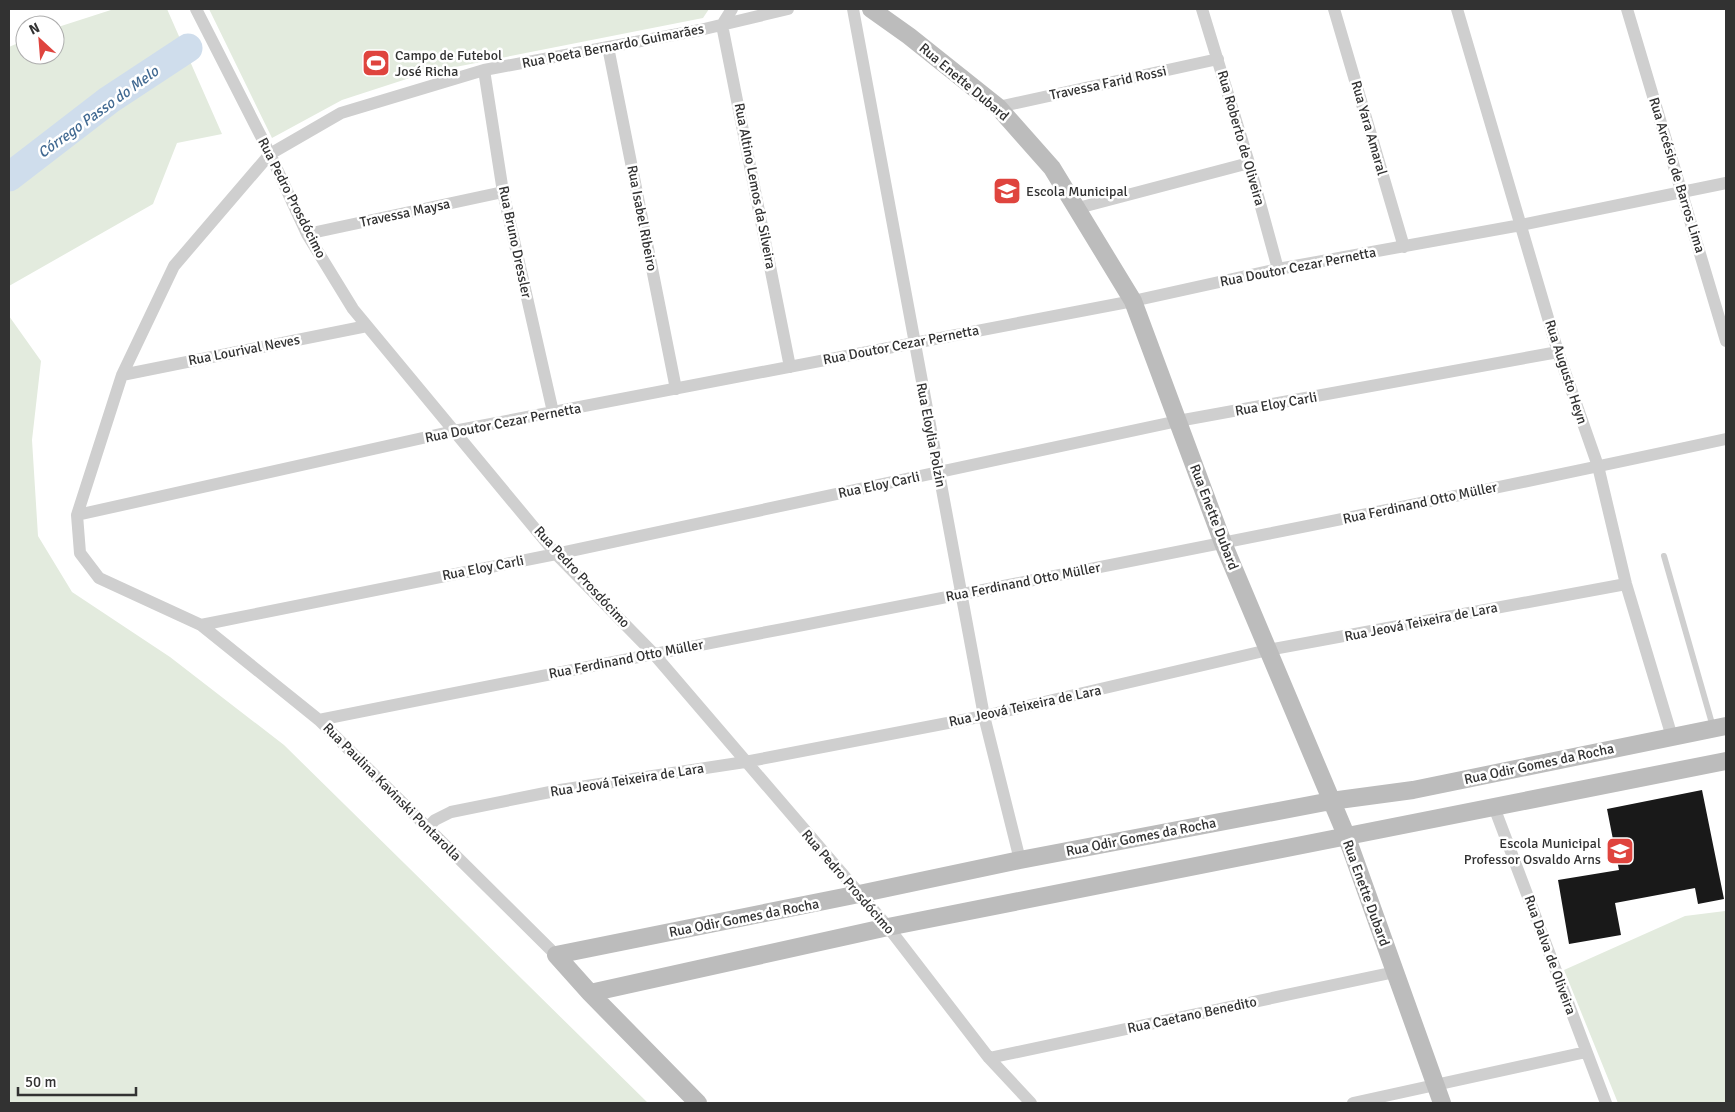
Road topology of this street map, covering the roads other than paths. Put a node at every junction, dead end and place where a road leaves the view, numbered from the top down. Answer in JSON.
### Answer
{"nodes":[{"id":1,"x":196,"y":9,"type":"edge"},
{"id":2,"x":732,"y":9,"type":"edge"},
{"id":3,"x":788,"y":9,"type":"edge"},
{"id":4,"x":853,"y":9,"type":"edge"},
{"id":5,"x":871,"y":9,"type":"edge"},
{"id":6,"x":1202,"y":9,"type":"edge"},
{"id":7,"x":1334,"y":9,"type":"edge"},
{"id":8,"x":1457,"y":9,"type":"edge"},
{"id":9,"x":1627,"y":9,"type":"edge"},
{"id":10,"x":722,"y":25,"type":"junction"},
{"id":11,"x":608,"y":47,"type":"junction"},
{"id":12,"x":1218,"y":59,"type":"junction"},
{"id":13,"x":484,"y":70,"type":"junction"},
{"id":14,"x":998,"y":107,"type":"junction"},
{"id":15,"x":270,"y":154,"type":"junction"},
{"id":16,"x":1249,"y":163,"type":"junction"},
{"id":17,"x":1726,"y":183,"type":"edge"},
{"id":18,"x":1682,"y":191,"type":"junction"},
{"id":19,"x":503,"y":192,"type":"junction"},
{"id":20,"x":1078,"y":208,"type":"junction"},
{"id":21,"x":1520,"y":225,"type":"junction"},
{"id":22,"x":307,"y":234,"type":"junction"},
{"id":23,"x":1404,"y":247,"type":"junction"},
{"id":24,"x":1278,"y":269,"type":"junction"},
{"id":25,"x":1133,"y":300,"type":"junction"},
{"id":26,"x":367,"y":326,"type":"junction"},
{"id":27,"x":1726,"y":341,"type":"edge"},
{"id":28,"x":914,"y":343,"type":"junction"},
{"id":29,"x":1558,"y":352,"type":"junction"},
{"id":30,"x":790,"y":367,"type":"junction"},
{"id":31,"x":122,"y":375,"type":"junction"},
{"id":32,"x":676,"y":389,"type":"junction"},
{"id":33,"x":553,"y":412,"type":"junction"},
{"id":34,"x":1178,"y":421,"type":"junction"},
{"id":35,"x":454,"y":432,"type":"junction"},
{"id":36,"x":1726,"y":439,"type":"edge"},
{"id":37,"x":1598,"y":466,"type":"junction"},
{"id":38,"x":938,"y":472,"type":"junction"},
{"id":39,"x":77,"y":515,"type":"junction"},
{"id":40,"x":1223,"y":544,"type":"junction"},
{"id":41,"x":556,"y":554,"type":"junction"},
{"id":42,"x":1664,"y":556,"type":"dead end"},
{"id":43,"x":1626,"y":584,"type":"junction"},
{"id":44,"x":961,"y":594,"type":"junction"},
{"id":45,"x":201,"y":625,"type":"junction"},
{"id":46,"x":1268,"y":650,"type":"junction"},
{"id":47,"x":654,"y":653,"type":"junction"},
{"id":48,"x":984,"y":716,"type":"junction"},
{"id":49,"x":319,"y":720,"type":"junction"},
{"id":50,"x":1720,"y":727,"type":"edge"},
{"id":51,"x":1672,"y":737,"type":"junction"},
{"id":52,"x":745,"y":762,"type":"junction"},
{"id":53,"x":1726,"y":762,"type":"edge"},
{"id":54,"x":1331,"y":801,"type":"junction"},
{"id":55,"x":1494,"y":807,"type":"junction"},
{"id":56,"x":427,"y":828,"type":"junction"},
{"id":57,"x":1346,"y":836,"type":"junction"},
{"id":58,"x":1020,"y":860,"type":"junction"},
{"id":59,"x":859,"y":894,"type":"junction"},
{"id":60,"x":888,"y":927,"type":"junction"},
{"id":61,"x":556,"y":955,"type":"junction"},
{"id":62,"x":1394,"y":972,"type":"junction"},
{"id":63,"x":590,"y":993,"type":"junction"},
{"id":64,"x":1586,"y":1052,"type":"junction"},
{"id":65,"x":989,"y":1058,"type":"junction"},
{"id":66,"x":1435,"y":1084,"type":"junction"},
{"id":67,"x":698,"y":1103,"type":"edge"},
{"id":68,"x":1030,"y":1103,"type":"edge"},
{"id":69,"x":1353,"y":1103,"type":"edge"},
{"id":70,"x":1442,"y":1103,"type":"edge"},
{"id":71,"x":1606,"y":1103,"type":"edge"}],
"edges":[{"from":1,"to":15,"type":"street","name":"Rua Pedro Prosdócimo"},
{"from":2,"to":10,"type":"street"},
{"from":3,"to":10,"type":"street","name":"Rua Poeta Bernardo Guimarães"},
{"from":4,"to":28,"type":"street","name":"Rua Eloylia Polzin"},
{"from":5,"to":14,"type":"street","name":"Rua Enette Dubard"},
{"from":6,"to":12,"type":"street","name":"Rua Roberto de Oliveira"},
{"from":7,"to":23,"type":"street","name":"Rua Yara Amaral"},
{"from":8,"to":21,"type":"street","name":"Rua Augusto Heyn"},
{"from":9,"to":18,"type":"street","name":"Rua Arcésio de Barros Lima"},
{"from":10,"to":11,"type":"street","name":"Rua Poeta Bernardo Guimarães"},
{"from":10,"to":30,"type":"street","name":"Rua Altino Lemos da Silveira"},
{"from":11,"to":13,"type":"street","name":"Rua Poeta Bernardo Guimarães"},
{"from":11,"to":32,"type":"street","name":"Rua Isabel Ribeiro"},
{"from":12,"to":14,"type":"street","name":"Travessa Farid Rossi"},
{"from":12,"to":16,"type":"street","name":"Rua Roberto de Oliveira"},
{"from":13,"to":15,"type":"street","name":"Rua Poeta Bernardo Guimarães"},
{"from":13,"to":19,"type":"street","name":"Rua Bruno Dressler"},
{"from":14,"to":20,"type":"street","name":"Rua Enette Dubard"},
{"from":15,"to":22,"type":"street","name":"Rua Pedro Prosdócimo"},
{"from":15,"to":31,"type":"street","name":"Rua Poeta Bernardo Guimarães"},
{"from":16,"to":20,"type":"street"},
{"from":16,"to":24,"type":"street","name":"Rua Roberto de Oliveira"},
{"from":17,"to":18,"type":"street","name":"Rua Doutor Cezar Pernetta"},
{"from":18,"to":21,"type":"street","name":"Rua Doutor Cezar Pernetta"},
{"from":18,"to":27,"type":"street","name":"Rua Arcésio de Barros Lima"},
{"from":19,"to":22,"type":"street","name":"Travessa Maysa"},
{"from":19,"to":33,"type":"street","name":"Rua Bruno Dressler"},
{"from":20,"to":25,"type":"street","name":"Rua Enette Dubard"},
{"from":21,"to":23,"type":"street","name":"Rua Doutor Cezar Pernetta"},
{"from":21,"to":29,"type":"street","name":"Rua Augusto Heyn"},
{"from":22,"to":26,"type":"street","name":"Rua Pedro Prosdócimo"},
{"from":23,"to":24,"type":"street","name":"Rua Doutor Cezar Pernetta"},
{"from":24,"to":25,"type":"street","name":"Rua Doutor Cezar Pernetta"},
{"from":25,"to":28,"type":"street","name":"Rua Doutor Cezar Pernetta"},
{"from":25,"to":34,"type":"street","name":"Rua Enette Dubard"},
{"from":26,"to":31,"type":"street","name":"Rua Lourival Neves"},
{"from":26,"to":35,"type":"street","name":"Rua Pedro Prosdócimo"},
{"from":28,"to":30,"type":"street","name":"Rua Doutor Cezar Pernetta"},
{"from":28,"to":38,"type":"street","name":"Rua Eloylia Polzin"},
{"from":29,"to":34,"type":"street","name":"Rua Eloy Carli"},
{"from":29,"to":37,"type":"street","name":"Rua Augusto Heyn"},
{"from":30,"to":32,"type":"street","name":"Rua Doutor Cezar Pernetta"},
{"from":31,"to":39,"type":"street","name":"Rua Poeta Bernardo Guimarães"},
{"from":32,"to":33,"type":"street","name":"Rua Doutor Cezar Pernetta"},
{"from":33,"to":35,"type":"street","name":"Rua Doutor Cezar Pernetta"},
{"from":34,"to":38,"type":"street","name":"Rua Eloy Carli"},
{"from":34,"to":40,"type":"street","name":"Rua Enette Dubard"},
{"from":35,"to":39,"type":"street","name":"Rua Doutor Cezar Pernetta"},
{"from":35,"to":41,"type":"street","name":"Rua Pedro Prosdócimo"},
{"from":36,"to":37,"type":"street","name":"Rua Ferdinand Otto Müller"},
{"from":37,"to":40,"type":"street","name":"Rua Ferdinand Otto Müller"},
{"from":37,"to":43,"type":"street","name":"Rua Augusto Heyn"},
{"from":38,"to":41,"type":"street","name":"Rua Eloy Carli"},
{"from":38,"to":44,"type":"street","name":"Rua Eloylia Polzin"},
{"from":39,"to":45,"type":"street","name":"Rua Paulina Kavinski Pontarolla"},
{"from":40,"to":44,"type":"street","name":"Rua Ferdinand Otto Müller"},
{"from":40,"to":46,"type":"street","name":"Rua Enette Dubard"},
{"from":41,"to":45,"type":"street","name":"Rua Eloy Carli"},
{"from":41,"to":47,"type":"street","name":"Rua Pedro Prosdócimo"},
{"from":42,"to":50,"type":"lane"},
{"from":43,"to":46,"type":"street","name":"Rua Jeová Teixeira de Lara"},
{"from":43,"to":51,"type":"street","name":"Rua Augusto Heyn"},
{"from":44,"to":47,"type":"street","name":"Rua Ferdinand Otto Müller"},
{"from":44,"to":48,"type":"street","name":"Rua Eloylia Polzin"},
{"from":45,"to":49,"type":"street","name":"Rua Paulina Kavinski Pontarolla"},
{"from":46,"to":48,"type":"street","name":"Rua Jeová Teixeira de Lara"},
{"from":46,"to":54,"type":"street","name":"Rua Enette Dubard"},
{"from":47,"to":49,"type":"street","name":"Rua Ferdinand Otto Müller"},
{"from":47,"to":52,"type":"street","name":"Rua Pedro Prosdócimo"},
{"from":48,"to":52,"type":"street","name":"Rua Jeová Teixeira de Lara"},
{"from":48,"to":58,"type":"street","name":"Rua Eloylia Polzin"},
{"from":49,"to":56,"type":"street","name":"Rua Paulina Kavinski Pontarolla"},
{"from":50,"to":51,"type":"street","name":"Rua Odir Gomes da Rocha"},
{"from":51,"to":54,"type":"street","name":"Rua Odir Gomes da Rocha"},
{"from":52,"to":56,"type":"street","name":"Rua Jeová Teixeira de Lara"},
{"from":52,"to":59,"type":"street","name":"Rua Pedro Prosdócimo"},
{"from":53,"to":55,"type":"street"},
{"from":54,"to":57,"type":"street","name":"Rua Enette Dubard"},
{"from":54,"to":58,"type":"street","name":"Rua Odir Gomes da Rocha"},
{"from":55,"to":57,"type":"street"},
{"from":55,"to":64,"type":"street","name":"Rua Dalva de Oliveira"},
{"from":56,"to":61,"type":"street","name":"Rua Paulina Kavinski Pontarolla"},
{"from":57,"to":60,"type":"street"},
{"from":57,"to":62,"type":"street","name":"Rua Enette Dubard"},
{"from":58,"to":59,"type":"street","name":"Rua Odir Gomes da Rocha"},
{"from":59,"to":60,"type":"street","name":"Rua Pedro Prosdócimo"},
{"from":59,"to":61,"type":"street","name":"Rua Odir Gomes da Rocha"},
{"from":60,"to":63,"type":"street"},
{"from":60,"to":65,"type":"street","name":"Rua Pedro Prosdócimo"},
{"from":61,"to":63,"type":"street","name":"Rua Paulina Kavinski Pontarolla"},
{"from":62,"to":65,"type":"street","name":"Rua Caetano Benedito"},
{"from":62,"to":66,"type":"street","name":"Rua Enette Dubard"},
{"from":63,"to":67,"type":"street","name":"Rua Paulina Kavinski Pontarolla"},
{"from":64,"to":66,"type":"street"},
{"from":64,"to":71,"type":"street","name":"Rua Dalva de Oliveira"},
{"from":65,"to":68,"type":"street","name":"Rua Pedro Prosdócimo"},
{"from":66,"to":69,"type":"street"},
{"from":66,"to":70,"type":"street","name":"Rua Enette Dubard"}]}
